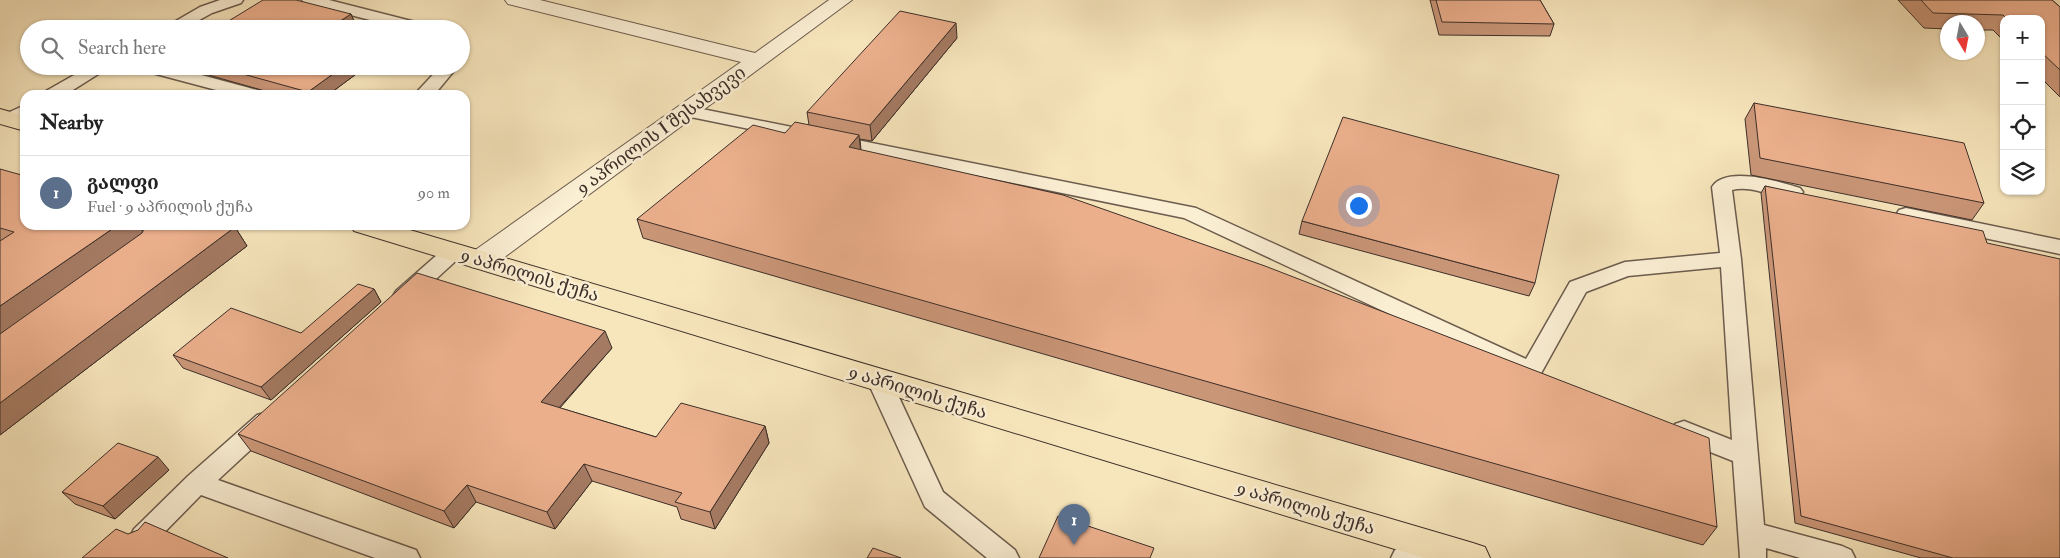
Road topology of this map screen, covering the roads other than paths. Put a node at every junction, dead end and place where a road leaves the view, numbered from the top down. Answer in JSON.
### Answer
{"nodes":[{"id":1,"x":235,"y":0,"type":"edge"},
{"id":2,"x":310,"y":0,"type":"edge"},
{"id":3,"x":515,"y":0,"type":"edge"},
{"id":4,"x":842,"y":0,"type":"edge"},
{"id":5,"x":187,"y":20,"type":"edge"},
{"id":6,"x":389,"y":20,"type":"edge"},
{"id":7,"x":758,"y":60,"type":"junction"},
{"id":8,"x":87,"y":75,"type":"edge"},
{"id":9,"x":181,"y":75,"type":"edge"},
{"id":10,"x":443,"y":75,"type":"edge"},
{"id":11,"x":61,"y":90,"type":"edge"},
{"id":12,"x":236,"y":90,"type":"edge"},
{"id":13,"x":429,"y":90,"type":"edge"},
{"id":14,"x":687,"y":111,"type":"junction"},
{"id":15,"x":1815,"y":196,"type":"edge"},
{"id":16,"x":1884,"y":211,"type":"edge"},
{"id":17,"x":380,"y":230,"type":"edge"},
{"id":18,"x":2060,"y":247,"type":"edge"},
{"id":19,"x":467,"y":256,"type":"junction"},
{"id":20,"x":1731,"y":259,"type":"junction"},
{"id":21,"x":387,"y":311,"type":"edge"},
{"id":22,"x":879,"y":380,"type":"junction"},
{"id":23,"x":278,"y":410,"type":"edge"},
{"id":24,"x":1664,"y":424,"type":"edge"},
{"id":25,"x":1745,"y":455,"type":"junction"},
{"id":26,"x":197,"y":482,"type":"junction"},
{"id":27,"x":143,"y":537,"type":"edge"},
{"id":28,"x":1752,"y":545,"type":"edge"},
{"id":29,"x":368,"y":552,"type":"edge"},
{"id":30,"x":1422,"y":553,"type":"edge"},
{"id":31,"x":407,"y":558,"type":"edge"},
{"id":32,"x":1006,"y":558,"type":"edge"},
{"id":33,"x":1473,"y":558,"type":"edge"},
{"id":34,"x":1842,"y":558,"type":"edge"}],
"edges":[{"from":1,"to":5,"type":"lane"},
{"from":2,"to":6,"type":"lane"},
{"from":3,"to":7,"type":"street"},
{"from":4,"to":7,"type":"street","name":"9 აპრილის I შესახვევი"},
{"from":7,"to":14,"type":"street","name":"9 აპრილის I შესახვევი"},
{"from":8,"to":11,"type":"lane"},
{"from":9,"to":12,"type":"lane"},
{"from":10,"to":13,"type":"lane"},
{"from":14,"to":19,"type":"street","name":"9 აპრილის I შესახვევი"},
{"from":14,"to":20,"type":"lane"},
{"from":15,"to":20,"type":"lane"},
{"from":16,"to":18,"type":"lane"},
{"from":17,"to":19,"type":"main road","name":"9 აპრილის ქუჩა"},
{"from":19,"to":21,"type":"lane"},
{"from":19,"to":22,"type":"main road","name":"9 აპრილის ქუჩა"},
{"from":20,"to":25,"type":"lane"},
{"from":22,"to":30,"type":"main road","name":"9 აპრილის ქუჩა"},
{"from":22,"to":32,"type":"lane"},
{"from":23,"to":26,"type":"lane"},
{"from":24,"to":25,"type":"lane"},
{"from":25,"to":28,"type":"lane"},
{"from":26,"to":27,"type":"lane"},
{"from":26,"to":29,"type":"lane"},
{"from":28,"to":34,"type":"lane"},
{"from":29,"to":31,"type":"lane"},
{"from":30,"to":33,"type":"main road","name":"9 აპრილის ქუჩა"}]}
